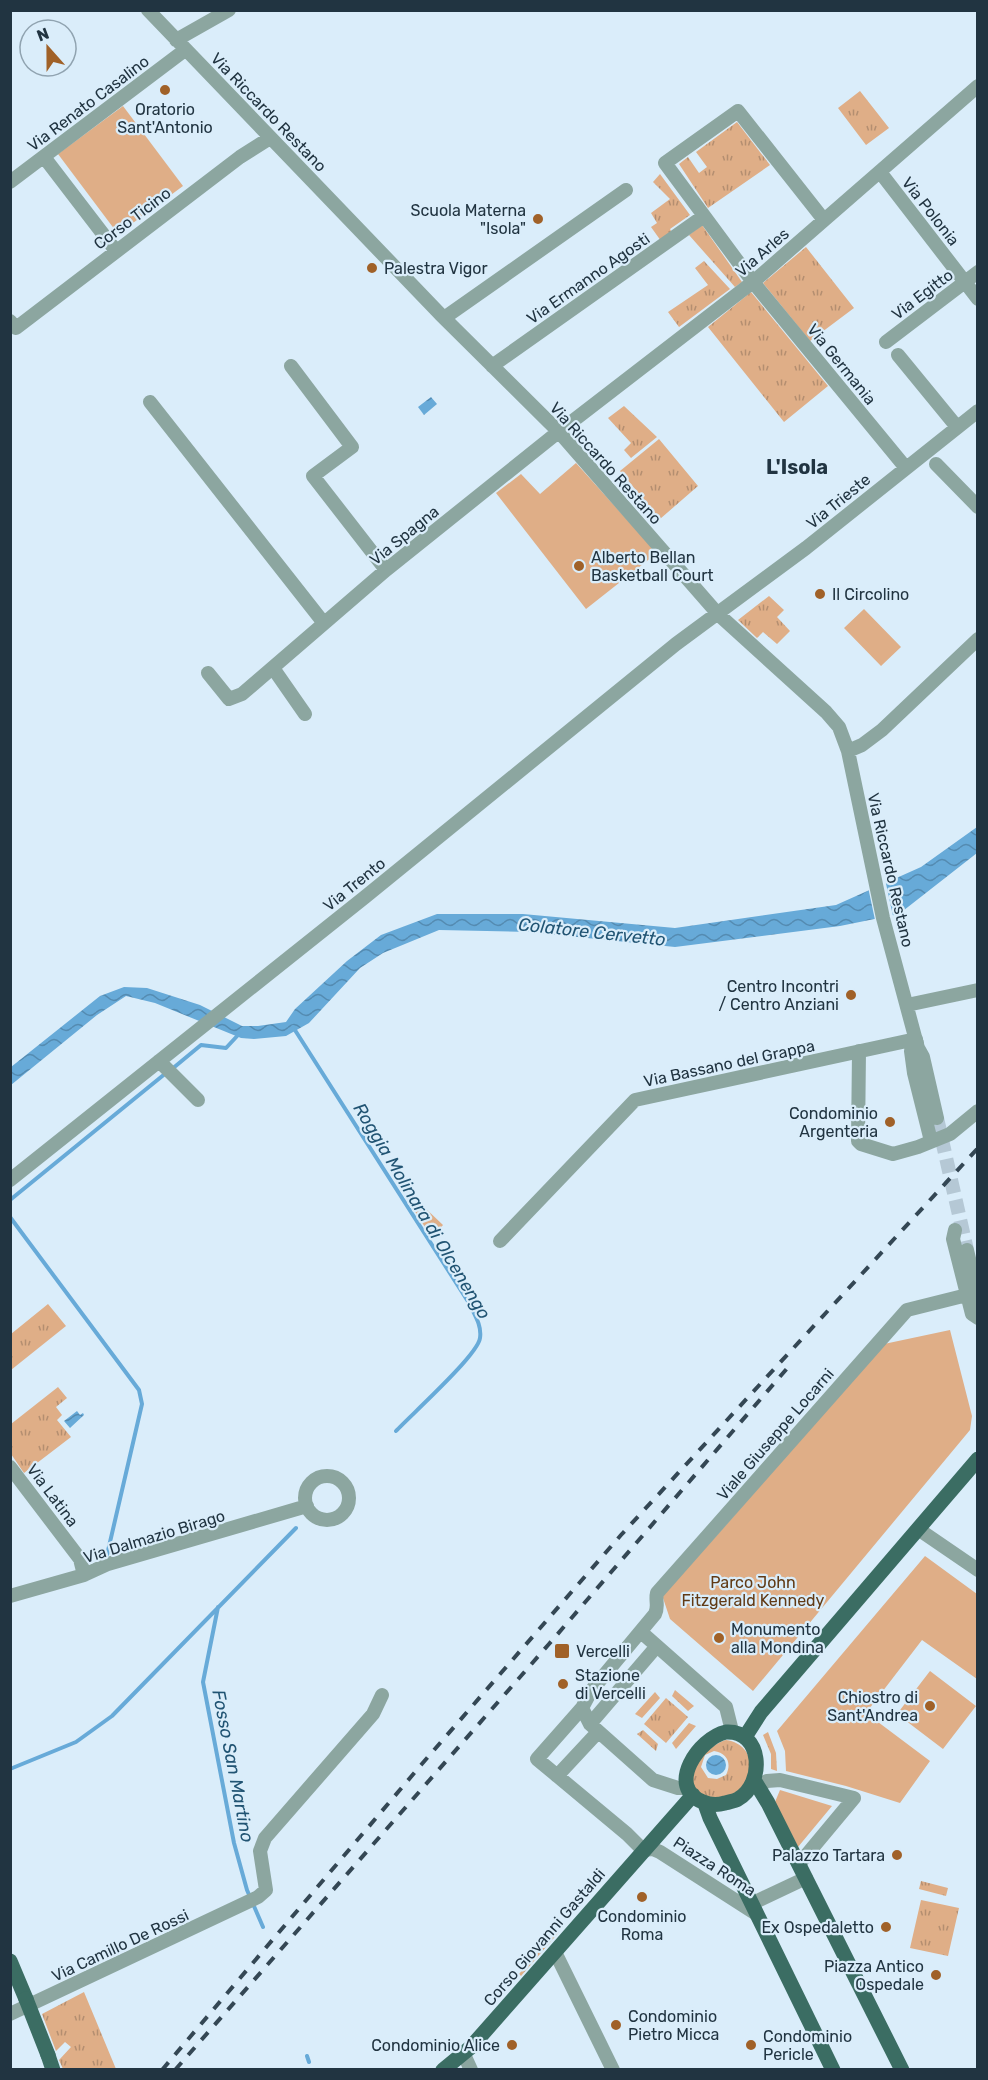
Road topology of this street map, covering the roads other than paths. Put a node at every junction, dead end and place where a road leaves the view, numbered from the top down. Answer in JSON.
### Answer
{"nodes":[{"id":1,"x":148,"y":10,"type":"edge"},
{"id":2,"x":229,"y":10,"type":"edge"},
{"id":3,"x":181,"y":45,"type":"junction"},
{"id":4,"x":978,"y":86,"type":"edge"},
{"id":5,"x":270,"y":138,"type":"junction"},
{"id":6,"x":44,"y":157,"type":"junction"},
{"id":7,"x":880,"y":172,"type":"junction"},
{"id":8,"x":10,"y":182,"type":"edge"},
{"id":9,"x":626,"y":190,"type":"dead end"},
{"id":10,"x":704,"y":216,"type":"junction"},
{"id":11,"x":824,"y":220,"type":"junction"},
{"id":12,"x":116,"y":251,"type":"junction"},
{"id":13,"x":978,"y":272,"type":"edge"},
{"id":14,"x":753,"y":282,"type":"junction"},
{"id":15,"x":964,"y":282,"type":"junction"},
{"id":16,"x":978,"y":299,"type":"edge"},
{"id":17,"x":444,"y":318,"type":"junction"},
{"id":18,"x":13,"y":324,"type":"edge"},
{"id":19,"x":886,"y":342,"type":"dead end"},
{"id":20,"x":898,"y":355,"type":"dead end"},
{"id":21,"x":291,"y":366,"type":"dead end"},
{"id":22,"x":492,"y":366,"type":"junction"},
{"id":23,"x":150,"y":402,"type":"dead end"},
{"id":24,"x":978,"y":411,"type":"edge"},
{"id":25,"x":957,"y":427,"type":"junction"},
{"id":26,"x":559,"y":432,"type":"junction"},
{"id":27,"x":936,"y":464,"type":"dead end"},
{"id":28,"x":906,"y":468,"type":"junction"},
{"id":29,"x":978,"y":507,"type":"edge"},
{"id":30,"x":386,"y":570,"type":"junction"},
{"id":31,"x":718,"y":614,"type":"junction"},
{"id":32,"x":324,"y":622,"type":"junction"},
{"id":33,"x":978,"y":639,"type":"edge"},
{"id":34,"x":273,"y":668,"type":"junction"},
{"id":35,"x":208,"y":673,"type":"dead end"},
{"id":36,"x":305,"y":714,"type":"dead end"},
{"id":37,"x":848,"y":751,"type":"junction"},
{"id":38,"x":978,"y":990,"type":"edge"},
{"id":39,"x":907,"y":1005,"type":"junction"},
{"id":40,"x":916,"y":1041,"type":"junction"},
{"id":41,"x":859,"y":1051,"type":"junction"},
{"id":42,"x":167,"y":1069,"type":"junction"},
{"id":43,"x":198,"y":1100,"type":"dead end"},
{"id":44,"x":978,"y":1111,"type":"edge"},
{"id":45,"x":937,"y":1118,"type":"tunnel mouth"},
{"id":46,"x":931,"y":1141,"type":"junction"},
{"id":47,"x":10,"y":1180,"type":"edge"},
{"id":48,"x":955,"y":1230,"type":"dead end"},
{"id":49,"x":500,"y":1241,"type":"dead end"},
{"id":50,"x":967,"y":1250,"type":"tunnel mouth"},
{"id":51,"x":972,"y":1296,"type":"edge"},
{"id":52,"x":978,"y":1318,"type":"edge"},
{"id":53,"x":978,"y":1459,"type":"edge"},
{"id":54,"x":10,"y":1467,"type":"edge"},
{"id":55,"x":307,"y":1506,"type":"dead end"},
{"id":56,"x":918,"y":1529,"type":"junction"},
{"id":57,"x":978,"y":1570,"type":"edge"},
{"id":58,"x":84,"y":1575,"type":"junction"},
{"id":59,"x":10,"y":1596,"type":"edge"},
{"id":60,"x":641,"y":1632,"type":"junction"},
{"id":61,"x":657,"y":1646,"type":"junction"},
{"id":62,"x":382,"y":1695,"type":"dead end"},
{"id":63,"x":582,"y":1708,"type":"junction"},
{"id":64,"x":594,"y":1728,"type":"junction"},
{"id":65,"x":738,"y":1734,"type":"junction"},
{"id":66,"x":557,"y":1776,"type":"junction"},
{"id":67,"x":755,"y":1784,"type":"junction"},
{"id":68,"x":695,"y":1795,"type":"junction"},
{"id":69,"x":643,"y":1850,"type":"junction"},
{"id":70,"x":802,"y":1871,"type":"junction"},
{"id":71,"x":753,"y":1909,"type":"junction"},
{"id":72,"x":555,"y":1952,"type":"junction"},
{"id":73,"x":10,"y":1961,"type":"edge"},
{"id":74,"x":10,"y":2014,"type":"edge"},
{"id":75,"x":466,"y":2061,"type":"edge"},
{"id":76,"x":53,"y":2070,"type":"edge"},
{"id":77,"x":443,"y":2070,"type":"edge"},
{"id":78,"x":613,"y":2070,"type":"edge"},
{"id":79,"x":833,"y":2070,"type":"edge"},
{"id":80,"x":902,"y":2070,"type":"edge"}],
"edges":[{"from":1,"to":3,"type":"street","name":"Via Riccardo Restano"},
{"from":2,"to":3,"type":"street","name":"Via Renato Casalino"},
{"from":3,"to":5,"type":"street","name":"Via Riccardo Restano"},
{"from":3,"to":6,"type":"street","name":"Via Renato Casalino"},
{"from":4,"to":7,"type":"street","name":"Via Arles"},
{"from":5,"to":12,"type":"street","name":"Corso Ticino"},
{"from":5,"to":17,"type":"street","name":"Via Riccardo Restano"},
{"from":6,"to":8,"type":"street","name":"Via Renato Casalino"},
{"from":6,"to":12,"type":"street"},
{"from":7,"to":11,"type":"street","name":"Via Arles"},
{"from":7,"to":15,"type":"street","name":"Via Polonia"},
{"from":9,"to":17,"type":"street"},
{"from":10,"to":11,"type":"street","name":"Via Germania"},
{"from":10,"to":14,"type":"street","name":"Via Germania"},
{"from":10,"to":22,"type":"street","name":"Via Ermanno Agosti"},
{"from":11,"to":14,"type":"street","name":"Via Arles"},
{"from":12,"to":18,"type":"street","name":"Corso Ticino"},
{"from":13,"to":15,"type":"street","name":"Via Egitto"},
{"from":14,"to":26,"type":"street","name":"Via Arles"},
{"from":14,"to":28,"type":"street","name":"Via Germania"},
{"from":15,"to":16,"type":"street","name":"Via Polonia"},
{"from":15,"to":19,"type":"street","name":"Via Egitto"},
{"from":17,"to":22,"type":"street","name":"Via Riccardo Restano"},
{"from":20,"to":25,"type":"street"},
{"from":21,"to":30,"type":"street"},
{"from":22,"to":26,"type":"street","name":"Via Riccardo Restano"},
{"from":23,"to":32,"type":"street"},
{"from":24,"to":25,"type":"street","name":"Via Trieste"},
{"from":25,"to":28,"type":"street","name":"Via Trieste"},
{"from":26,"to":30,"type":"street","name":"Via Spagna"},
{"from":26,"to":31,"type":"street","name":"Via Riccardo Restano"},
{"from":27,"to":29,"type":"street"},
{"from":28,"to":31,"type":"street","name":"Via Trieste"},
{"from":30,"to":32,"type":"street","name":"Via Spagna"},
{"from":31,"to":37,"type":"street","name":"Via Riccardo Restano"},
{"from":31,"to":42,"type":"street","name":"Via Trento"},
{"from":32,"to":34,"type":"street","name":"Via Spagna"},
{"from":33,"to":37,"type":"street"},
{"from":34,"to":35,"type":"street","name":"Via Spagna"},
{"from":34,"to":36,"type":"street"},
{"from":37,"to":39,"type":"street","name":"Via Riccardo Restano"},
{"from":38,"to":39,"type":"street"},
{"from":39,"to":40,"type":"street","name":"Via Riccardo Restano"},
{"from":40,"to":41,"type":"street","name":"Via Bassano del Grappa"},
{"from":40,"to":45,"type":"street","name":"Via Riccardo Restano"},
{"from":40,"to":46,"type":"street","name":"Via Riccardo Restano"},
{"from":41,"to":46,"type":"street"},
{"from":41,"to":49,"type":"street","name":"Via Bassano del Grappa"},
{"from":42,"to":43,"type":"street"},
{"from":42,"to":47,"type":"street","name":"Via Trento"},
{"from":44,"to":46,"type":"street"},
{"from":48,"to":51,"type":"street"},
{"from":50,"to":51,"type":"street"},
{"from":51,"to":52,"type":"street"},
{"from":51,"to":60,"type":"street","name":"Viale Giuseppe Locarni"},
{"from":53,"to":56,"type":"main road"},
{"from":54,"to":58,"type":"street","name":"Via Latina"},
{"from":55,"to":58,"type":"street","name":"Via Dalmazio Birago"},
{"from":56,"to":57,"type":"street"},
{"from":56,"to":65,"type":"main road"},
{"from":58,"to":59,"type":"street","name":"Via Dalmazio Birago"},
{"from":60,"to":61,"type":"street"},
{"from":60,"to":63,"type":"street","name":"Piazza Roma"},
{"from":61,"to":64,"type":"street"},
{"from":61,"to":65,"type":"street"},
{"from":62,"to":74,"type":"street","name":"Via Camillo De Rossi"},
{"from":63,"to":64,"type":"street"},
{"from":63,"to":66,"type":"street","name":"Piazza Roma"},
{"from":64,"to":66,"type":"street"},
{"from":64,"to":68,"type":"street"},
{"from":65,"to":67,"type":"main road"},
{"from":65,"to":68,"type":"main road"},
{"from":66,"to":69,"type":"street","name":"Piazza Roma"},
{"from":67,"to":68,"type":"main road"},
{"from":67,"to":70,"type":"main road"},
{"from":67,"to":70,"type":"street"},
{"from":68,"to":69,"type":"main road","name":"Piazza Roma"},
{"from":68,"to":71,"type":"main road","name":"Piazza Roma"},
{"from":69,"to":71,"type":"street","name":"Piazza Roma"},
{"from":69,"to":72,"type":"main road","name":"Corso Giovanni Gastaldi"},
{"from":70,"to":71,"type":"street"},
{"from":70,"to":80,"type":"main road"},
{"from":71,"to":79,"type":"main road"},
{"from":72,"to":75,"type":"main road","name":"Corso Giovanni Gastaldi"},
{"from":72,"to":78,"type":"street"},
{"from":73,"to":76,"type":"main road","bridge":true},
{"from":75,"to":77,"type":"main road","name":"Corso Giovanni Gastaldi"}]}
